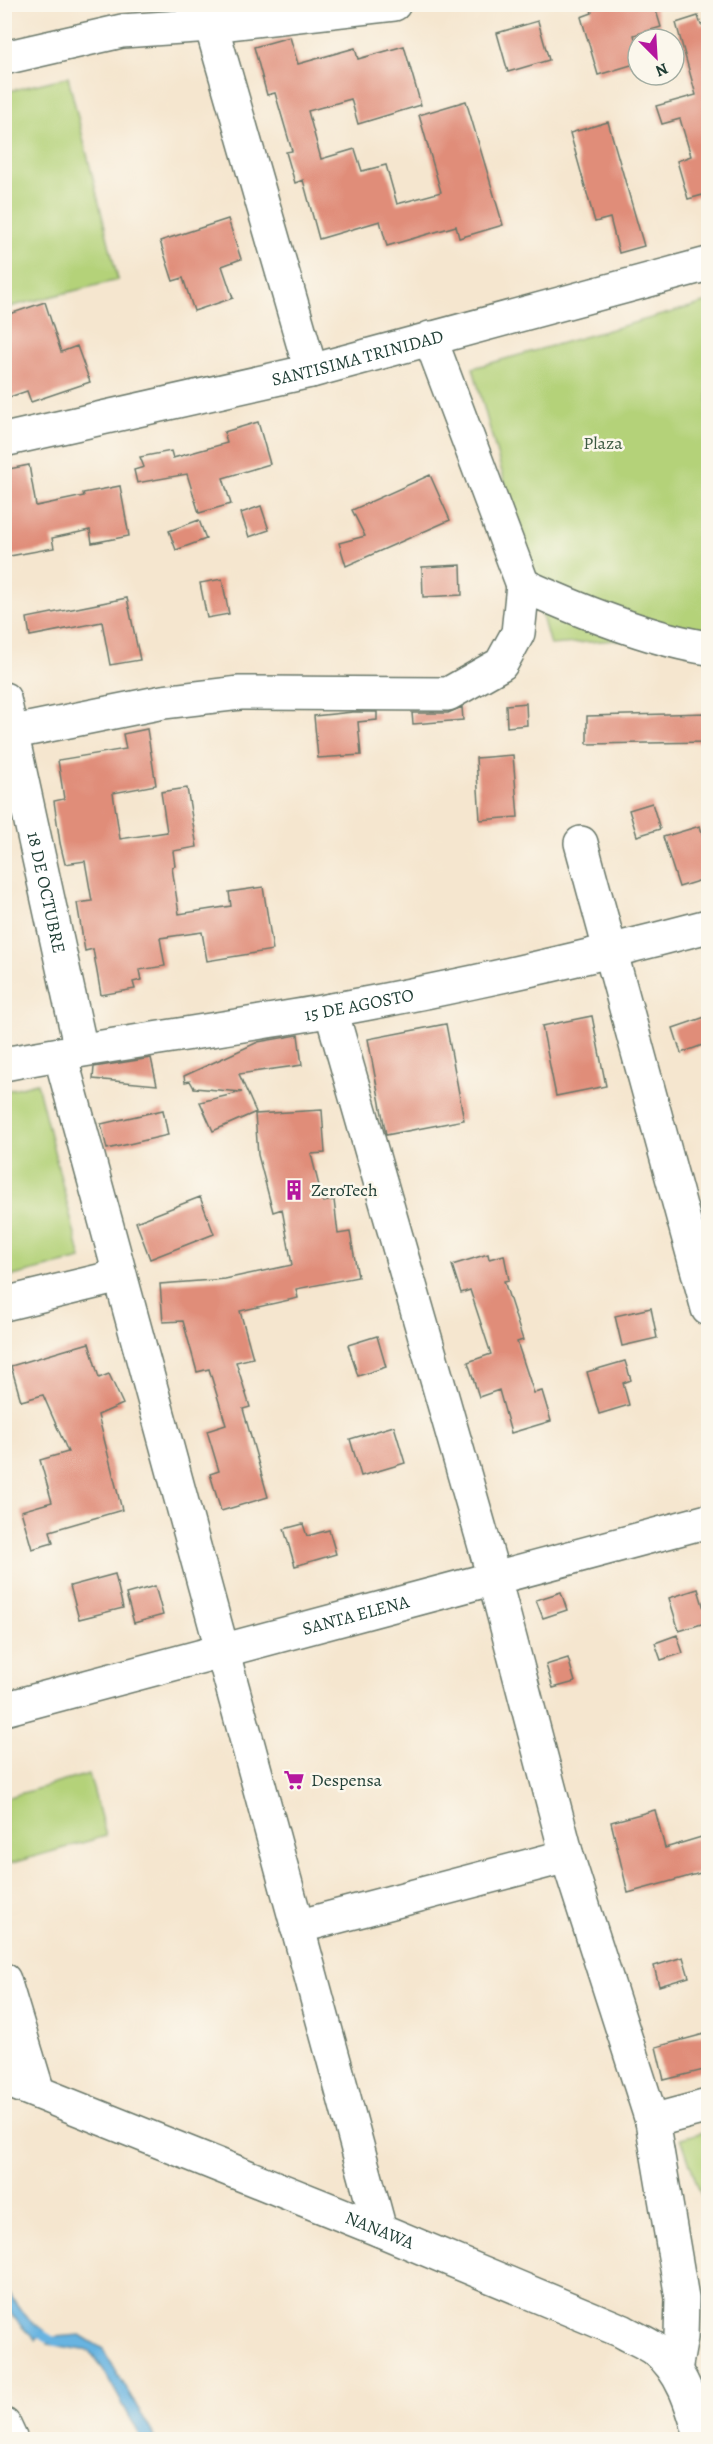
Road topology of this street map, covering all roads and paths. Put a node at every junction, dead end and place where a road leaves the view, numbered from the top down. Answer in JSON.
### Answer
{"nodes":[{"id":1,"x":394,"y":4,"type":"edge"},
{"id":2,"x":208,"y":15,"type":"edge"},
{"id":3,"x":4,"y":58,"type":"edge"},
{"id":4,"x":708,"y":264,"type":"edge"},
{"id":5,"x":430,"y":338,"type":"junction"},
{"id":6,"x":311,"y":371,"type":"junction"},
{"id":7,"x":4,"y":440,"type":"edge"},
{"id":8,"x":524,"y":585,"type":"junction"},
{"id":9,"x":708,"y":648,"type":"edge"},
{"id":10,"x":4,"y":699,"type":"edge"},
{"id":11,"x":8,"y":733,"type":"edge"},
{"id":12,"x":581,"y":843,"type":"dead end"},
{"id":13,"x":708,"y":926,"type":"edge"},
{"id":14,"x":610,"y":952,"type":"junction"},
{"id":15,"x":331,"y":1010,"type":"junction"},
{"id":16,"x":70,"y":1052,"type":"junction"},
{"id":17,"x":4,"y":1065,"type":"edge"},
{"id":18,"x":696,"y":1221,"type":"edge"},
{"id":19,"x":120,"y":1276,"type":"junction"},
{"id":20,"x":4,"y":1304,"type":"edge"},
{"id":21,"x":708,"y":1310,"type":"edge"},
{"id":22,"x":708,"y":1521,"type":"edge"},
{"id":23,"x":494,"y":1578,"type":"junction"},
{"id":24,"x":222,"y":1650,"type":"junction"},
{"id":25,"x":4,"y":1709,"type":"edge"},
{"id":26,"x":567,"y":1856,"type":"junction"},
{"id":27,"x":297,"y":1927,"type":"junction"},
{"id":28,"x":4,"y":1980,"type":"edge"},
{"id":29,"x":4,"y":2079,"type":"edge"},
{"id":30,"x":38,"y":2092,"type":"junction"},
{"id":31,"x":708,"y":2106,"type":"edge"},
{"id":32,"x":652,"y":2121,"type":"junction"},
{"id":33,"x":380,"y":2230,"type":"junction"},
{"id":34,"x":675,"y":2370,"type":"junction"},
{"id":35,"x":4,"y":2425,"type":"edge"},
{"id":36,"x":11,"y":2439,"type":"edge"},
{"id":37,"x":702,"y":2439,"type":"edge"}],
"edges":[{"from":1,"to":2,"type":"street"},
{"from":2,"to":3,"type":"street"},
{"from":2,"to":6,"type":"street"},
{"from":4,"to":5,"type":"street","name":"SANTISIMA TRINIDAD"},
{"from":5,"to":6,"type":"street","name":"SANTISIMA TRINIDAD"},
{"from":5,"to":8,"type":"street"},
{"from":6,"to":7,"type":"street","name":"SANTISIMA TRINIDAD"},
{"from":8,"to":9,"type":"street"},
{"from":8,"to":11,"type":"street"},
{"from":10,"to":11,"type":"street","name":"18 DE OCTUBRE"},
{"from":11,"to":16,"type":"street","name":"18 DE OCTUBRE"},
{"from":12,"to":14,"type":"street"},
{"from":13,"to":14,"type":"street","name":"15 DE AGOSTO"},
{"from":14,"to":15,"type":"street","name":"15 DE AGOSTO"},
{"from":14,"to":18,"type":"street"},
{"from":15,"to":16,"type":"street","name":"15 DE AGOSTO"},
{"from":15,"to":23,"type":"street"},
{"from":16,"to":17,"type":"street","name":"15 DE AGOSTO"},
{"from":16,"to":19,"type":"street","name":"18 DE OCTUBRE"},
{"from":18,"to":21,"type":"street"},
{"from":19,"to":20,"type":"street"},
{"from":19,"to":24,"type":"street","name":"18 DE OCTUBRE"},
{"from":22,"to":23,"type":"street","name":"SANTA ELENA"},
{"from":23,"to":24,"type":"street","name":"SANTA ELENA"},
{"from":23,"to":26,"type":"street"},
{"from":24,"to":25,"type":"street","name":"SANTA ELENA"},
{"from":24,"to":27,"type":"street","name":"18 DE OCTUBRE"},
{"from":26,"to":27,"type":"street"},
{"from":26,"to":32,"type":"street"},
{"from":27,"to":33,"type":"street","name":"18 DE OCTUBRE"},
{"from":28,"to":30,"type":"street"},
{"from":29,"to":30,"type":"street","name":"NANAWA"},
{"from":30,"to":33,"type":"street","name":"NANAWA"},
{"from":31,"to":32,"type":"street"},
{"from":32,"to":34,"type":"street"},
{"from":33,"to":34,"type":"street","name":"NANAWA"},
{"from":34,"to":37,"type":"street","name":"NANAWA"},
{"from":35,"to":36,"type":"street"}]}
